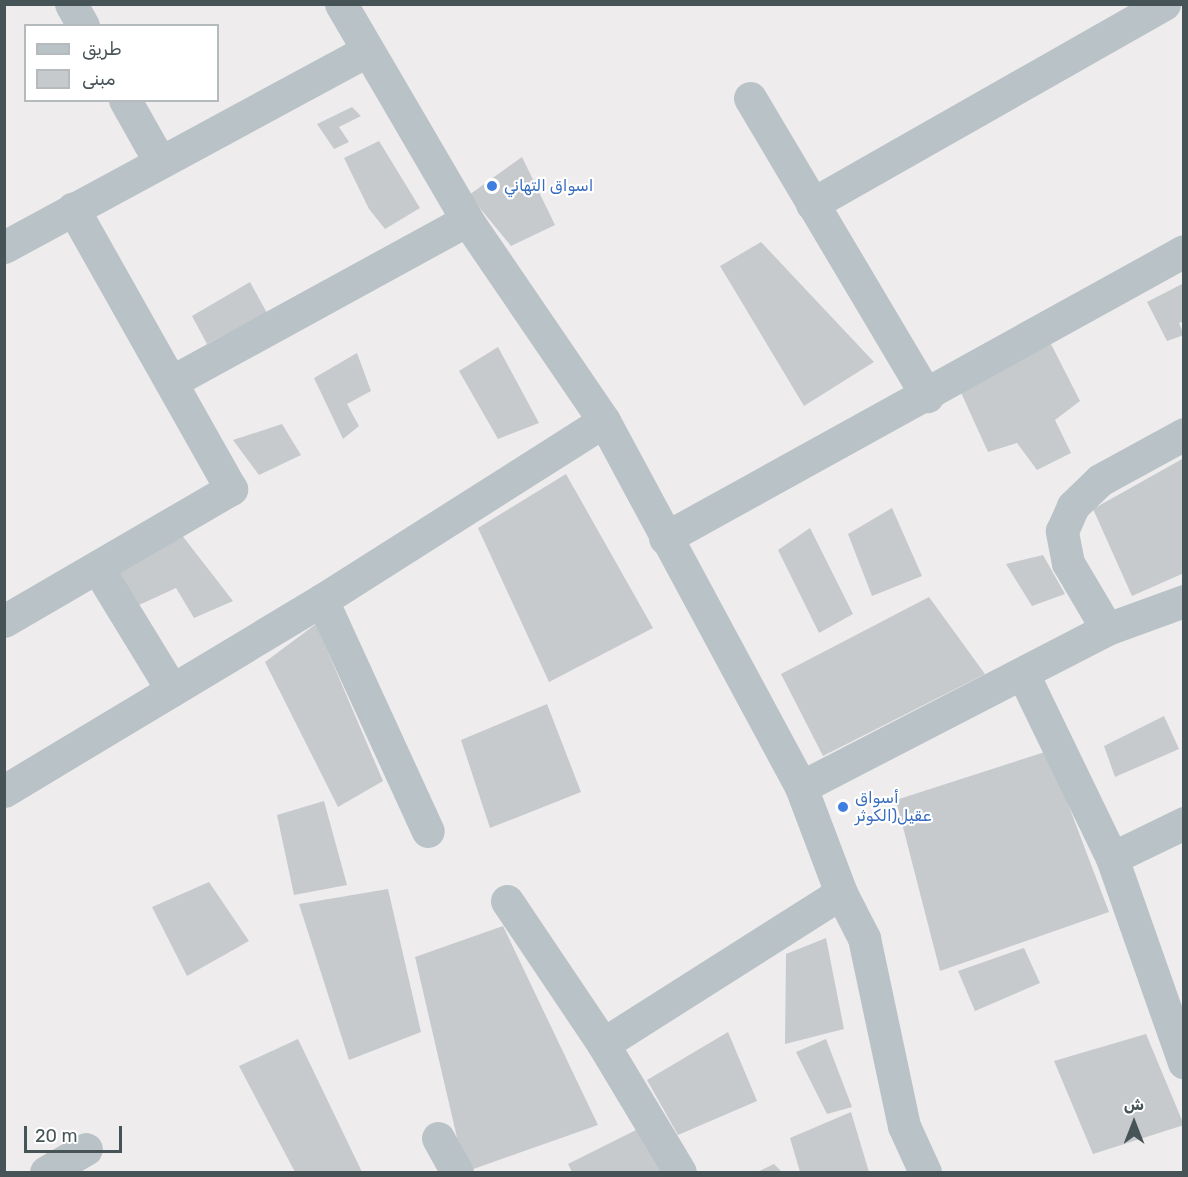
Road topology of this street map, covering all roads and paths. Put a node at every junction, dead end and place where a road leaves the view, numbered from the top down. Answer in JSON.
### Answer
{"nodes":[{"id":1,"x":71,"y":4,"type":"edge"},
{"id":2,"x":341,"y":4,"type":"edge"},
{"id":3,"x":1164,"y":4,"type":"edge"},
{"id":4,"x":82,"y":24,"type":"edge"},
{"id":5,"x":366,"y":51,"type":"junction"},
{"id":6,"x":750,"y":98,"type":"dead end"},
{"id":7,"x":126,"y":102,"type":"edge"},
{"id":8,"x":160,"y":162,"type":"junction"},
{"id":9,"x":812,"y":204,"type":"junction"},
{"id":10,"x":73,"y":209,"type":"junction"},
{"id":11,"x":467,"y":220,"type":"junction"},
{"id":12,"x":4,"y":247,"type":"edge"},
{"id":13,"x":1184,"y":251,"type":"edge"},
{"id":14,"x":171,"y":382,"type":"junction"},
{"id":15,"x":927,"y":396,"type":"junction"},
{"id":16,"x":603,"y":421,"type":"junction"},
{"id":17,"x":1184,"y":435,"type":"edge"},
{"id":18,"x":665,"y":537,"type":"junction"},
{"id":19,"x":97,"y":567,"type":"junction"},
{"id":20,"x":322,"y":600,"type":"junction"},
{"id":21,"x":1184,"y":601,"type":"edge"},
{"id":22,"x":4,"y":621,"type":"edge"},
{"id":23,"x":1107,"y":629,"type":"junction"},
{"id":24,"x":1023,"y":675,"type":"junction"},
{"id":25,"x":172,"y":690,"type":"junction"},
{"id":26,"x":801,"y":787,"type":"junction"},
{"id":27,"x":4,"y":791,"type":"edge"},
{"id":28,"x":1184,"y":823,"type":"edge"},
{"id":29,"x":428,"y":831,"type":"dead end"},
{"id":30,"x":1112,"y":858,"type":"junction"},
{"id":31,"x":841,"y":893,"type":"junction"},
{"id":32,"x":507,"y":901,"type":"dead end"},
{"id":33,"x":603,"y":1044,"type":"junction"},
{"id":34,"x":1184,"y":1063,"type":"edge"},
{"id":35,"x":438,"y":1138,"type":"dead end"},
{"id":36,"x":86,"y":1149,"type":"dead end"},
{"id":37,"x":46,"y":1173,"type":"edge"},
{"id":38,"x":458,"y":1173,"type":"edge"},
{"id":39,"x":680,"y":1173,"type":"edge"},
{"id":40,"x":924,"y":1173,"type":"edge"}],
"edges":[{"from":1,"to":4,"type":"street"},
{"from":2,"to":5,"type":"street"},
{"from":3,"to":9,"type":"street"},
{"from":5,"to":8,"type":"street"},
{"from":5,"to":11,"type":"street"},
{"from":6,"to":9,"type":"street"},
{"from":7,"to":8,"type":"street"},
{"from":8,"to":10,"type":"street"},
{"from":9,"to":15,"type":"street"},
{"from":10,"to":12,"type":"street"},
{"from":10,"to":14,"type":"street"},
{"from":11,"to":14,"type":"street"},
{"from":11,"to":16,"type":"street"},
{"from":13,"to":15,"type":"street"},
{"from":14,"to":19,"type":"street"},
{"from":15,"to":18,"type":"street"},
{"from":16,"to":18,"type":"street"},
{"from":16,"to":20,"type":"street"},
{"from":17,"to":23,"type":"street"},
{"from":18,"to":26,"type":"street"},
{"from":19,"to":22,"type":"street"},
{"from":19,"to":25,"type":"street"},
{"from":20,"to":25,"type":"street"},
{"from":20,"to":29,"type":"street"},
{"from":21,"to":23,"type":"street"},
{"from":23,"to":24,"type":"street"},
{"from":24,"to":26,"type":"street"},
{"from":24,"to":30,"type":"street"},
{"from":25,"to":27,"type":"street"},
{"from":26,"to":31,"type":"street"},
{"from":28,"to":30,"type":"street"},
{"from":30,"to":34,"type":"street"},
{"from":31,"to":33,"type":"street"},
{"from":31,"to":40,"type":"street"},
{"from":32,"to":33,"type":"street"},
{"from":33,"to":39,"type":"street"},
{"from":35,"to":38,"type":"street"},
{"from":36,"to":37,"type":"street"}]}
